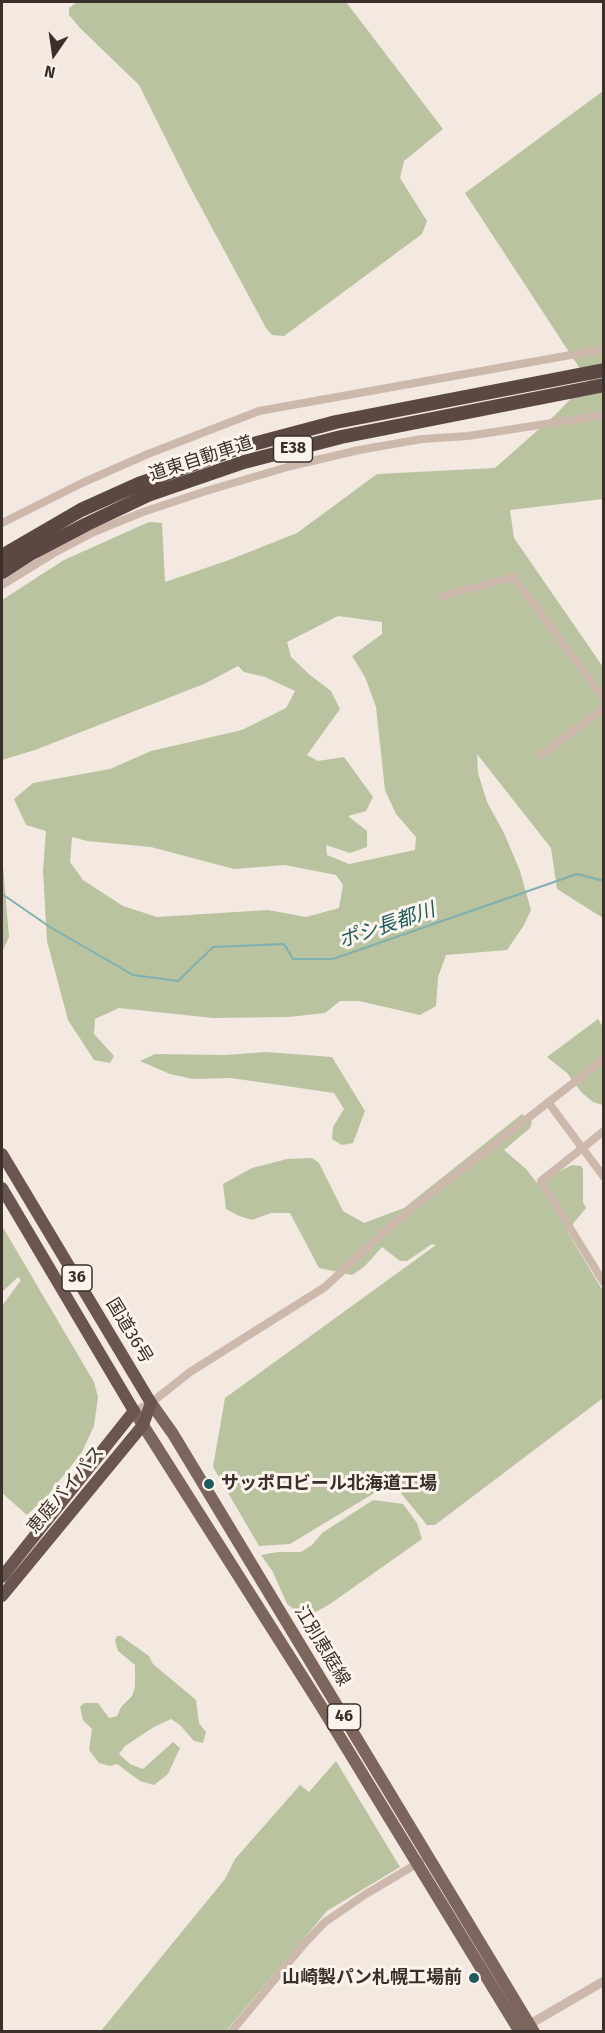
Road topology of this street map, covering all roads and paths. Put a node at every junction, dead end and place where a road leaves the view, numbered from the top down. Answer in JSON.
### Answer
{"nodes":[{"id":1,"x":603,"y":349,"type":"edge"},
{"id":2,"x":603,"y":370,"type":"edge"},
{"id":3,"x":603,"y":385,"type":"edge"},
{"id":4,"x":603,"y":415,"type":"edge"},
{"id":5,"x":2,"y":523,"type":"edge"},
{"id":6,"x":2,"y":556,"type":"edge"},
{"id":7,"x":2,"y":572,"type":"edge"},
{"id":8,"x":2,"y":585,"type":"edge"},
{"id":9,"x":442,"y":596,"type":"dead end"},
{"id":10,"x":603,"y":699,"type":"edge"},
{"id":11,"x":603,"y":708,"type":"edge"},
{"id":12,"x":541,"y":755,"type":"dead end"},
{"id":13,"x":603,"y":1059,"type":"edge"},
{"id":14,"x":548,"y":1102,"type":"junction"},
{"id":15,"x":603,"y":1131,"type":"edge"},
{"id":16,"x":582,"y":1148,"type":"junction"},
{"id":17,"x":2,"y":1154,"type":"edge"},
{"id":18,"x":603,"y":1177,"type":"edge"},
{"id":19,"x":2,"y":1188,"type":"edge"},
{"id":20,"x":601,"y":1273,"type":"edge"},
{"id":21,"x":603,"y":1283,"type":"edge"},
{"id":22,"x":152,"y":1403,"type":"junction"},
{"id":23,"x":134,"y":1411,"type":"junction"},
{"id":24,"x":143,"y":1425,"type":"junction"},
{"id":25,"x":2,"y":1577,"type":"edge"},
{"id":26,"x":2,"y":1596,"type":"edge"},
{"id":27,"x":429,"y":1856,"type":"junction"},
{"id":28,"x":417,"y":1863,"type":"junction"},
{"id":29,"x":603,"y":1981,"type":"edge"},
{"id":30,"x":524,"y":2030,"type":"edge"},
{"id":31,"x":231,"y":2031,"type":"edge"}],
"edges":[{"from":1,"to":5,"type":"street"},
{"from":2,"to":6,"type":"highway","name":"道東自動車道","number":"E38"},
{"from":3,"to":7,"type":"highway","name":"道東自動車道","number":"E38"},
{"from":4,"to":8,"type":"street"},
{"from":9,"to":10,"type":"street"},
{"from":11,"to":12,"type":"street"},
{"from":13,"to":14,"type":"street"},
{"from":14,"to":16,"type":"street"},
{"from":14,"to":22,"type":"street"},
{"from":15,"to":16,"type":"street"},
{"from":16,"to":18,"type":"street"},
{"from":16,"to":20,"type":"street"},
{"from":17,"to":22,"type":"highway","name":"国道36号","number":"36"},
{"from":19,"to":23,"type":"highway","name":"国道36号","number":"36"},
{"from":20,"to":21,"type":"street"},
{"from":22,"to":23,"type":"street"},
{"from":22,"to":24,"type":"highway","name":"恵庭バイパス"},
{"from":22,"to":27,"type":"main road","name":"江別恵庭線","number":"46"},
{"from":23,"to":24,"type":"main road","name":"江別恵庭線","number":"46"},
{"from":23,"to":25,"type":"highway","name":"恵庭バイパス"},
{"from":24,"to":26,"type":"highway","name":"恵庭バイパス"},
{"from":24,"to":28,"type":"main road","name":"江別恵庭線","number":"46"},
{"from":27,"to":28,"type":"street"},
{"from":27,"to":30,"type":"main road","name":"江別恵庭線","number":"46"},
{"from":28,"to":30,"type":"main road","name":"江別恵庭線","number":"46"},
{"from":28,"to":31,"type":"street"},
{"from":29,"to":30,"type":"street"}]}
